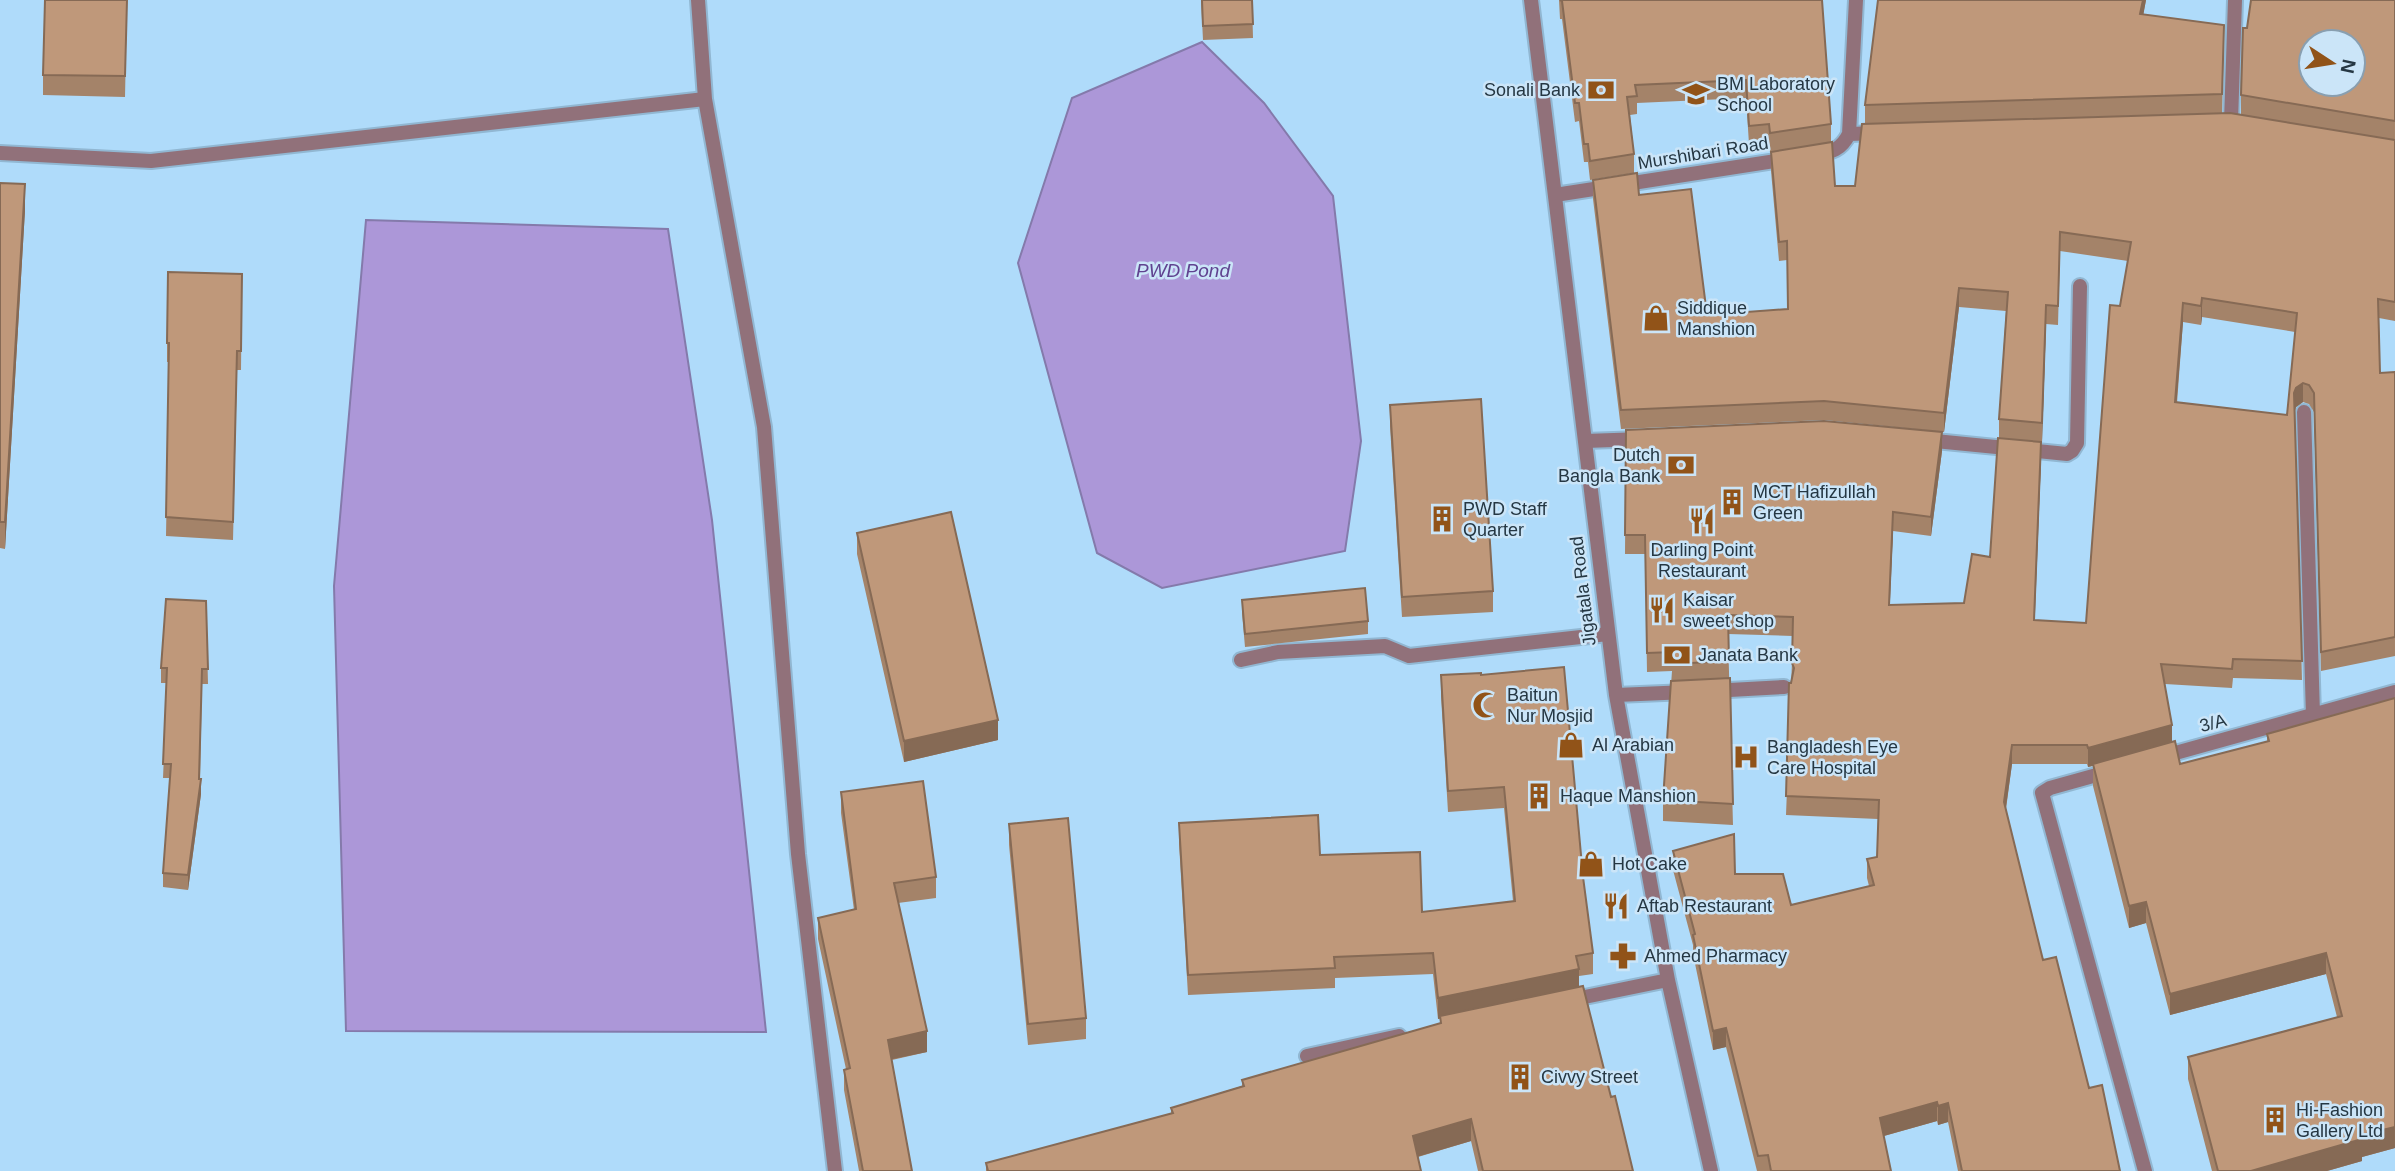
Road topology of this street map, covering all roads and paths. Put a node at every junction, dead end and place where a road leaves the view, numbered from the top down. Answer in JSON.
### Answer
{"nodes":[{"id":1,"x":698,"y":0,"type":"edge"},
{"id":2,"x":1531,"y":0,"type":"edge"},
{"id":3,"x":1856,"y":0,"type":"edge"},
{"id":4,"x":2235,"y":0,"type":"edge"},
{"id":5,"x":705,"y":99,"type":"junction"},
{"id":6,"x":2231,"y":123,"type":"edge"},
{"id":7,"x":1891,"y":133,"type":"edge"},
{"id":8,"x":1849,"y":134,"type":"junction"},
{"id":9,"x":0,"y":153,"type":"edge"},
{"id":10,"x":1555,"y":195,"type":"junction"},
{"id":11,"x":2080,"y":286,"type":"dead end"},
{"id":12,"x":2304,"y":412,"type":"dead end"},
{"id":13,"x":1651,"y":438,"type":"edge"},
{"id":14,"x":1905,"y":438,"type":"edge"},
{"id":15,"x":1585,"y":441,"type":"junction"},
{"id":16,"x":1608,"y":634,"type":"junction"},
{"id":17,"x":1241,"y":660,"type":"dead end"},
{"id":18,"x":1784,"y":687,"type":"dead end"},
{"id":19,"x":2395,"y":692,"type":"edge"},
{"id":20,"x":1616,"y":695,"type":"junction"},
{"id":21,"x":2313,"y":715,"type":"junction"},
{"id":22,"x":1668,"y":980,"type":"junction"},
{"id":23,"x":1561,"y":1002,"type":"edge"},
{"id":24,"x":1414,"y":1033,"type":"edge"},
{"id":25,"x":1307,"y":1056,"type":"dead end"},
{"id":26,"x":835,"y":1171,"type":"edge"},
{"id":27,"x":1711,"y":1171,"type":"edge"},
{"id":28,"x":2145,"y":1171,"type":"edge"}],
"edges":[{"from":1,"to":5,"type":"street"},
{"from":2,"to":10,"type":"street","name":"Jigatala Road"},
{"from":3,"to":8,"type":"street"},
{"from":4,"to":6,"type":"street"},
{"from":5,"to":9,"type":"street"},
{"from":5,"to":26,"type":"street"},
{"from":7,"to":8,"type":"street"},
{"from":8,"to":10,"type":"street","name":"Murshibari Road"},
{"from":10,"to":15,"type":"street","name":"Jigatala Road"},
{"from":11,"to":14,"type":"street"},
{"from":12,"to":21,"type":"street"},
{"from":13,"to":15,"type":"street"},
{"from":15,"to":16,"type":"street","name":"Jigatala Road"},
{"from":16,"to":17,"type":"street"},
{"from":16,"to":20,"type":"street","name":"Jigatala Road"},
{"from":18,"to":20,"type":"street"},
{"from":19,"to":21,"type":"street","name":"3/A"},
{"from":20,"to":22,"type":"street","name":"Jigatala Road"},
{"from":21,"to":28,"type":"street","name":"3/A"},
{"from":22,"to":23,"type":"street"},
{"from":22,"to":27,"type":"street","name":"Jigatala Road"},
{"from":24,"to":25,"type":"street"}]}
